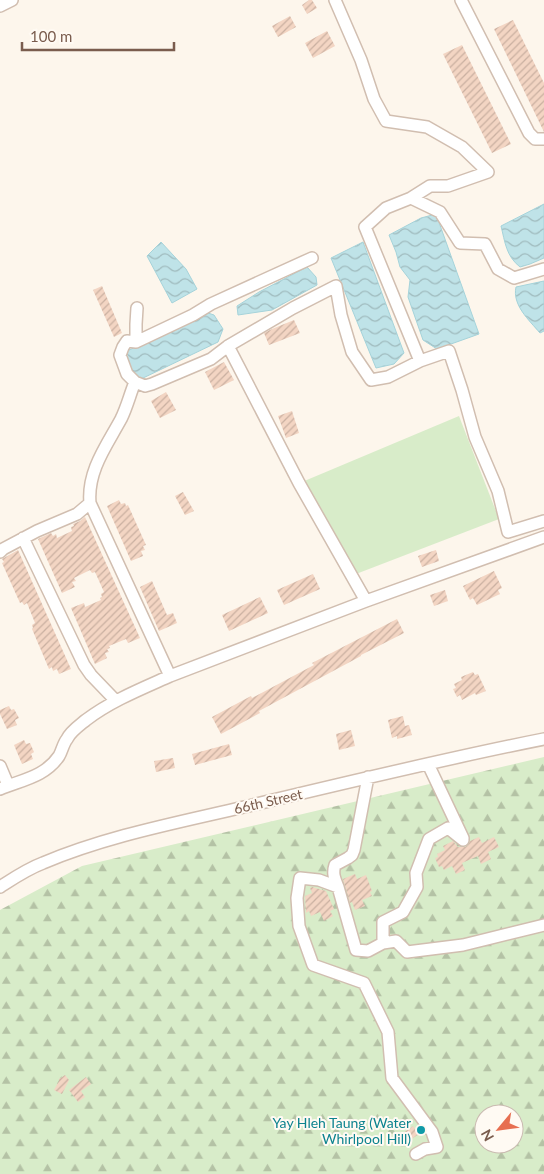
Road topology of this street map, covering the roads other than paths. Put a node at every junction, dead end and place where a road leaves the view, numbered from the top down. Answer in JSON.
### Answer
{"nodes":[{"id":1,"x":12,"y":0,"type":"edge"},
{"id":2,"x":336,"y":0,"type":"edge"},
{"id":3,"x":461,"y":0,"type":"edge"},
{"id":4,"x":0,"y":6,"type":"edge"},
{"id":5,"x":544,"y":139,"type":"edge"},
{"id":6,"x":411,"y":198,"type":"junction"},
{"id":7,"x":312,"y":258,"type":"dead end"},
{"id":8,"x":544,"y":269,"type":"edge"},
{"id":9,"x":137,"y":308,"type":"dead end"},
{"id":10,"x":136,"y":342,"type":"junction"},
{"id":11,"x":228,"y":346,"type":"junction"},
{"id":12,"x":420,"y":362,"type":"junction"},
{"id":13,"x":135,"y":382,"type":"junction"},
{"id":14,"x":90,"y":503,"type":"junction"},
{"id":15,"x":544,"y":521,"type":"edge"},
{"id":16,"x":544,"y":536,"type":"edge"},
{"id":17,"x":23,"y":538,"type":"junction"},
{"id":18,"x":0,"y":552,"type":"edge"},
{"id":19,"x":366,"y":601,"type":"junction"},
{"id":20,"x":170,"y":676,"type":"junction"},
{"id":21,"x":116,"y":701,"type":"junction"},
{"id":22,"x":544,"y":739,"type":"edge"},
{"id":23,"x":428,"y":764,"type":"junction"},
{"id":24,"x":0,"y":766,"type":"edge"},
{"id":25,"x":368,"y":778,"type":"junction"},
{"id":26,"x":4,"y":787,"type":"edge"},
{"id":27,"x":338,"y":887,"type":"junction"},
{"id":28,"x":0,"y":888,"type":"edge"},
{"id":29,"x":544,"y":925,"type":"edge"},
{"id":30,"x":383,"y":943,"type":"junction"},
{"id":31,"x":416,"y":1154,"type":"dead end"}],
"edges":[{"from":1,"to":4,"type":"street"},
{"from":2,"to":6,"type":"street"},
{"from":3,"to":5,"type":"street"},
{"from":6,"to":8,"type":"street"},
{"from":6,"to":12,"type":"street"},
{"from":7,"to":10,"type":"street"},
{"from":9,"to":10,"type":"street"},
{"from":10,"to":13,"type":"street"},
{"from":11,"to":12,"type":"street"},
{"from":11,"to":13,"type":"street"},
{"from":11,"to":19,"type":"street"},
{"from":12,"to":15,"type":"street"},
{"from":13,"to":14,"type":"street"},
{"from":14,"to":17,"type":"street"},
{"from":14,"to":20,"type":"street"},
{"from":16,"to":19,"type":"street"},
{"from":17,"to":18,"type":"street"},
{"from":17,"to":21,"type":"street"},
{"from":19,"to":20,"type":"street"},
{"from":20,"to":21,"type":"street"},
{"from":21,"to":26,"type":"street"},
{"from":22,"to":23,"type":"street","name":"66th Street"},
{"from":23,"to":25,"type":"street","name":"66th Street"},
{"from":23,"to":30,"type":"street"},
{"from":24,"to":26,"type":"street"},
{"from":25,"to":27,"type":"street"},
{"from":25,"to":28,"type":"street","name":"66th Street"},
{"from":27,"to":30,"type":"street"},
{"from":27,"to":31,"type":"street"},
{"from":29,"to":30,"type":"street"}]}
